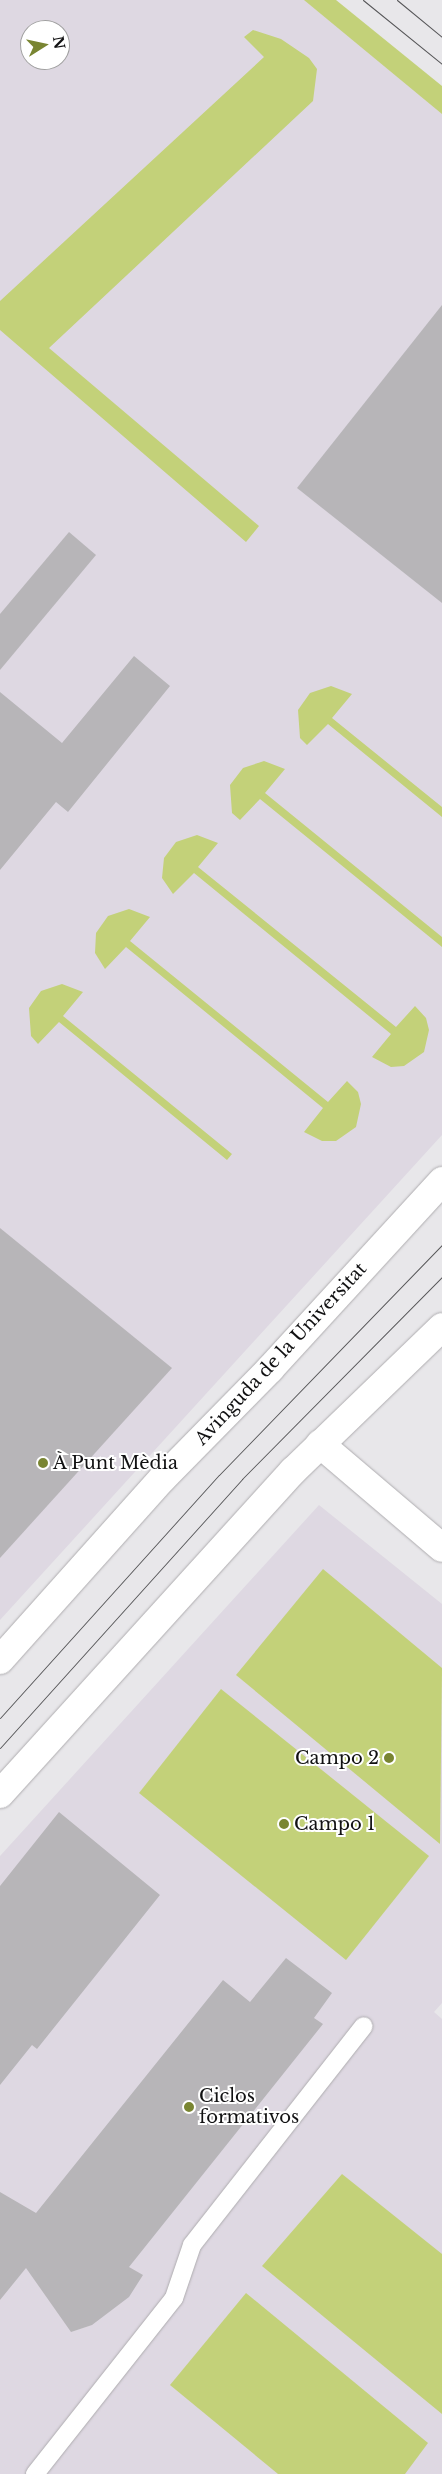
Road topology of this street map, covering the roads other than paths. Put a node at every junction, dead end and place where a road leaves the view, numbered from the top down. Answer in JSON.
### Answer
{"nodes":[{"id":1,"x":442,"y":1182,"type":"edge"},
{"id":2,"x":442,"y":1327,"type":"edge"},
{"id":3,"x":320,"y":1444,"type":"junction"},
{"id":4,"x":442,"y":1548,"type":"edge"},
{"id":5,"x":0,"y":1660,"type":"edge"},
{"id":6,"x":0,"y":1794,"type":"edge"},
{"id":7,"x":364,"y":2026,"type":"dead end"},
{"id":8,"x":35,"y":2474,"type":"edge"}],
"edges":[{"from":1,"to":5,"type":"street","name":"Avinguda de la Universitat"},
{"from":2,"to":3,"type":"street"},
{"from":3,"to":4,"type":"street"},
{"from":3,"to":6,"type":"street"},
{"from":7,"to":8,"type":"lane"}]}
